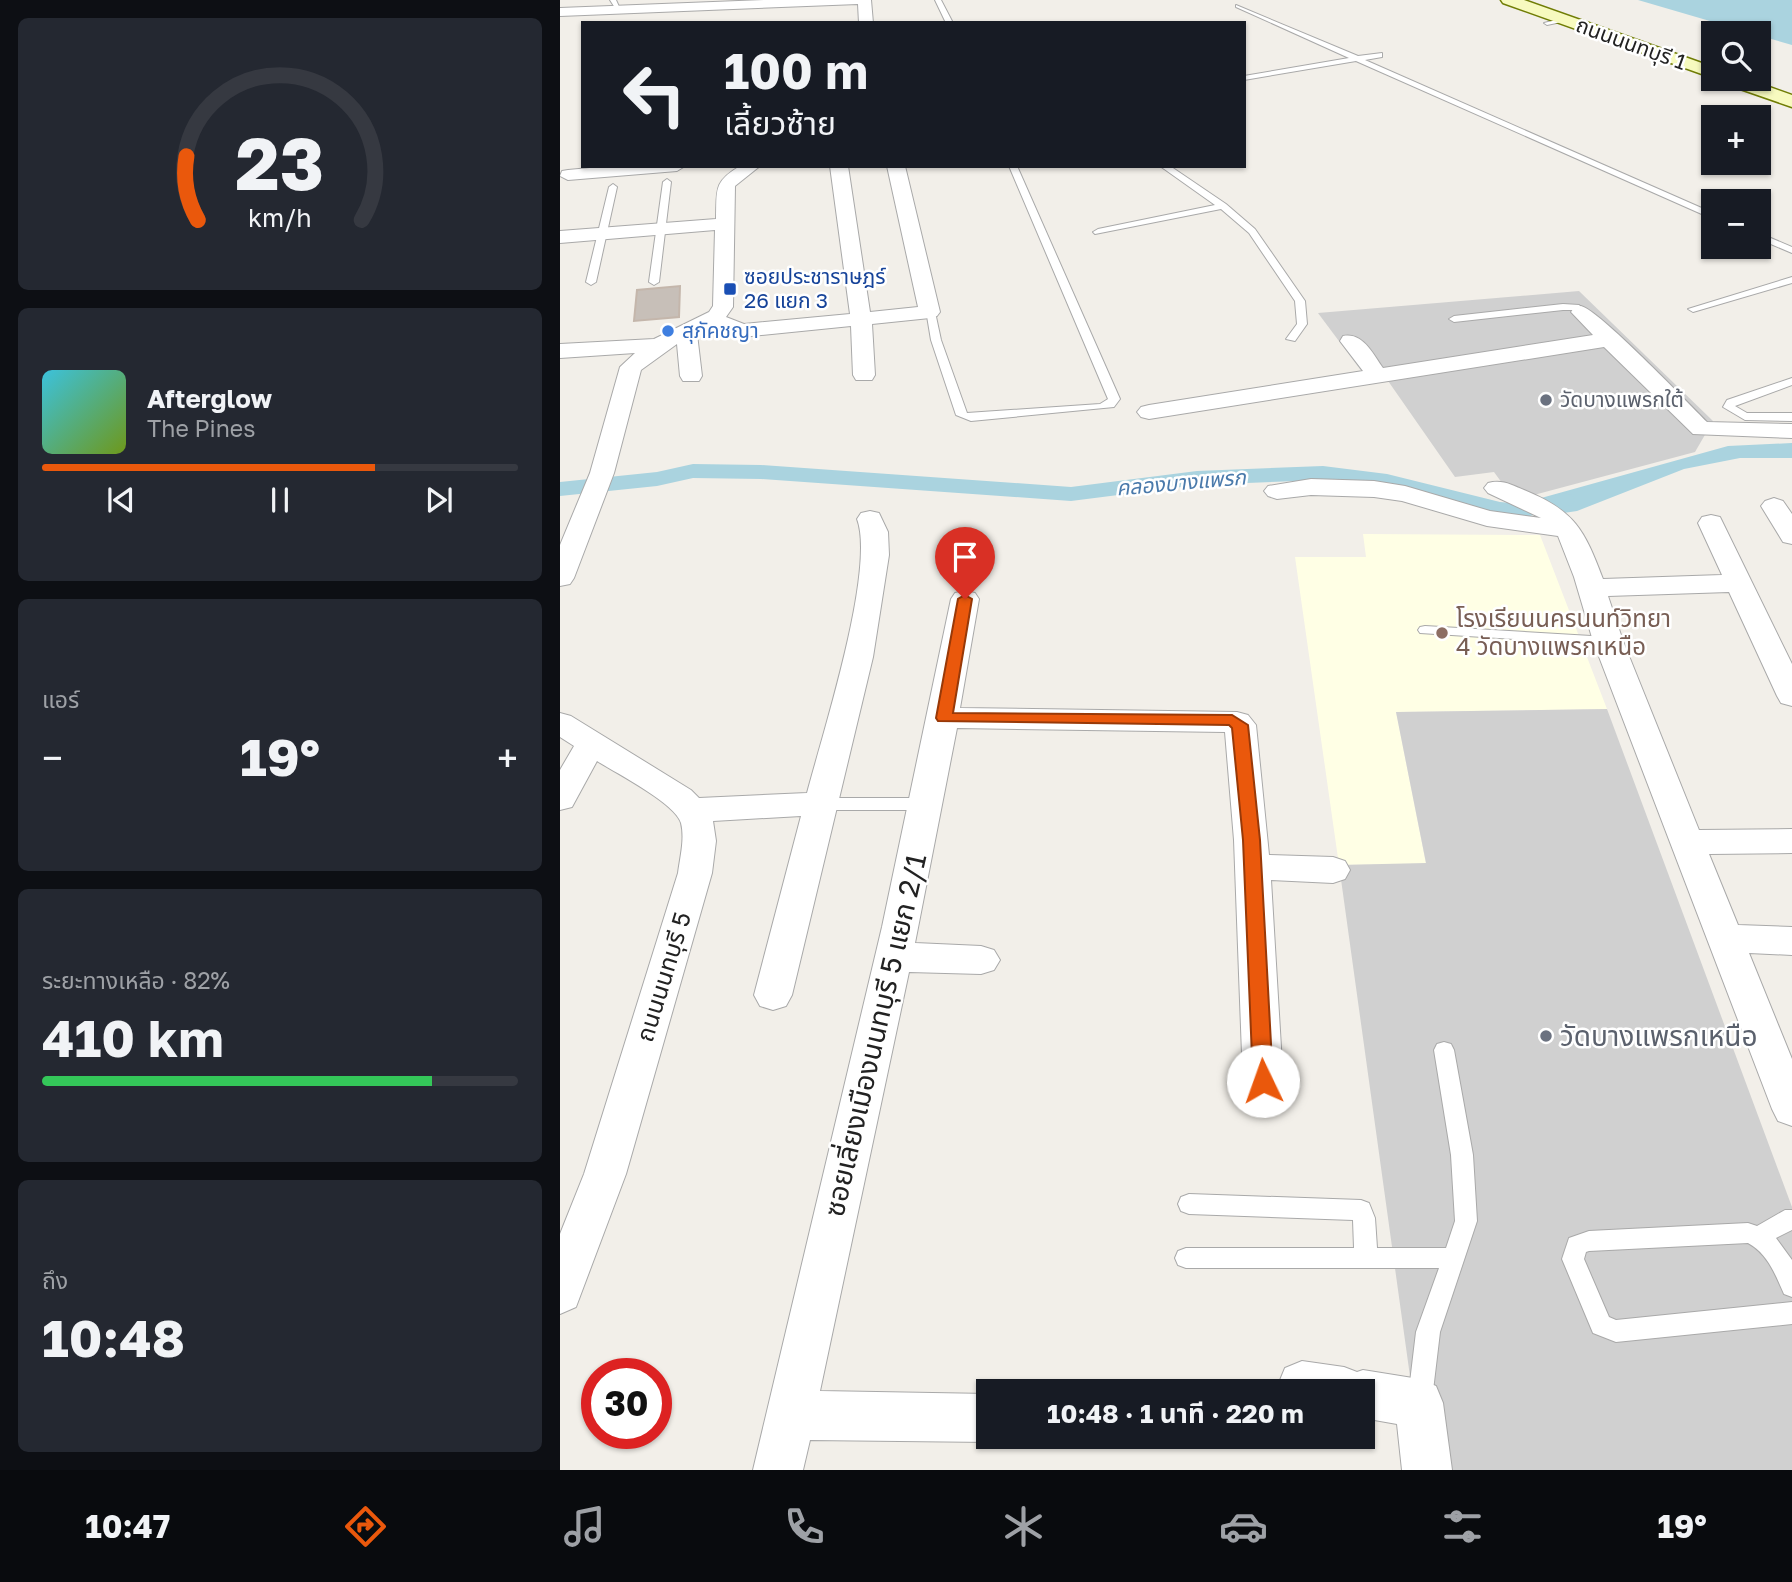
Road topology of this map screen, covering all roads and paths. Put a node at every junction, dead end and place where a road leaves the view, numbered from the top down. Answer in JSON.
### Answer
{"nodes":[{"id":1,"x":873,"y":0,"type":"edge"},
{"id":2,"x":938,"y":0,"type":"edge"},
{"id":3,"x":1509,"y":0,"type":"edge"},
{"id":4,"x":1530,"y":0,"type":"edge"},
{"id":5,"x":864,"y":1,"type":"edge"},
{"id":6,"x":776,"y":3,"type":"edge"},
{"id":7,"x":616,"y":5,"type":"edge"},
{"id":8,"x":1238,"y":5,"type":"dead end"},
{"id":9,"x":725,"y":7,"type":"junction"},
{"id":10,"x":748,"y":7,"type":"dead end"},
{"id":11,"x":563,"y":12,"type":"edge"},
{"id":12,"x":655,"y":16,"type":"edge"},
{"id":13,"x":790,"y":20,"type":"dead end"},
{"id":14,"x":705,"y":21,"type":"edge"},
{"id":15,"x":866,"y":21,"type":"edge"},
{"id":16,"x":949,"y":21,"type":"edge"},
{"id":17,"x":560,"y":29,"type":"edge"},
{"id":18,"x":1379,"y":54,"type":"dead end"},
{"id":19,"x":1357,"y":58,"type":"junction"},
{"id":20,"x":1701,"y":59,"type":"edge"},
{"id":21,"x":1701,"y":69,"type":"edge"},
{"id":22,"x":1246,"y":78,"type":"edge"},
{"id":23,"x":1771,"y":82,"type":"edge"},
{"id":24,"x":1792,"y":90,"type":"edge"},
{"id":25,"x":1764,"y":91,"type":"edge"},
{"id":26,"x":1792,"y":101,"type":"edge"},
{"id":27,"x":653,"y":168,"type":"edge"},
{"id":28,"x":749,"y":168,"type":"edge"},
{"id":29,"x":839,"y":168,"type":"edge"},
{"id":30,"x":896,"y":168,"type":"edge"},
{"id":31,"x":1014,"y":168,"type":"edge"},
{"id":32,"x":1167,"y":168,"type":"edge"},
{"id":33,"x":568,"y":175,"type":"dead end"},
{"id":34,"x":667,"y":182,"type":"dead end"},
{"id":35,"x":613,"y":187,"type":"dead end"},
{"id":36,"x":1223,"y":206,"type":"junction"},
{"id":37,"x":1701,"y":211,"type":"edge"},
{"id":38,"x":724,"y":224,"type":"junction"},
{"id":39,"x":661,"y":229,"type":"junction"},
{"id":40,"x":1098,"y":232,"type":"dead end"},
{"id":41,"x":602,"y":234,"type":"junction"},
{"id":42,"x":560,"y":237,"type":"edge"},
{"id":43,"x":1771,"y":241,"type":"edge"},
{"id":44,"x":1792,"y":250,"type":"edge"},
{"id":45,"x":1792,"y":280,"type":"edge"},
{"id":46,"x":591,"y":282,"type":"dead end"},
{"id":47,"x":654,"y":282,"type":"dead end"},
{"id":48,"x":1693,"y":309,"type":"dead end"},
{"id":49,"x":930,"y":312,"type":"junction"},
{"id":50,"x":1581,"y":312,"type":"joint"},
{"id":51,"x":711,"y":319,"type":"junction"},
{"id":52,"x":861,"y":319,"type":"junction"},
{"id":53,"x":1454,"y":319,"type":"dead end"},
{"id":54,"x":686,"y":331,"type":"junction"},
{"id":55,"x":1291,"y":339,"type":"dead end"},
{"id":56,"x":1611,"y":339,"type":"junction"},
{"id":57,"x":1351,"y":341,"type":"dead end"},
{"id":58,"x":658,"y":345,"type":"junction"},
{"id":59,"x":560,"y":351,"type":"edge"},
{"id":60,"x":1377,"y":375,"type":"junction"},
{"id":61,"x":691,"y":376,"type":"dead end"},
{"id":62,"x":864,"y":376,"type":"dead end"},
{"id":63,"x":1792,"y":381,"type":"edge"},
{"id":64,"x":1247,"y":397,"type":"junction"},
{"id":65,"x":1149,"y":412,"type":"dead end"},
{"id":66,"x":1792,"y":416,"type":"edge"},
{"id":67,"x":1256,"y":423,"type":"dead end"},
{"id":68,"x":1792,"y":431,"type":"edge"},
{"id":69,"x":1277,"y":491,"type":"dead end"},
{"id":70,"x":1509,"y":493,"type":"dead end"},
{"id":71,"x":1774,"y":506,"type":"dead end"},
{"id":72,"x":870,"y":519,"type":"dead end"},
{"id":73,"x":1711,"y":523,"type":"dead end"},
{"id":74,"x":1563,"y":524,"type":"junction"},
{"id":75,"x":1792,"y":536,"type":"edge"},
{"id":76,"x":560,"y":578,"type":"edge"},
{"id":77,"x":1740,"y":583,"type":"junction"},
{"id":78,"x":1592,"y":589,"type":"junction"},
{"id":79,"x":965,"y":599,"type":"dead end"},
{"id":80,"x":1425,"y":630,"type":"dead end"},
{"id":81,"x":1608,"y":641,"type":"junction"},
{"id":82,"x":1792,"y":696,"type":"edge"},
{"id":83,"x":944,"y":718,"type":"junction"},
{"id":84,"x":560,"y":723,"type":"edge"},
{"id":85,"x":591,"y":743,"type":"junction"},
{"id":86,"x":560,"y":799,"type":"edge"},
{"id":87,"x":821,"y":804,"type":"junction"},
{"id":88,"x":926,"y":804,"type":"junction"},
{"id":89,"x":694,"y":810,"type":"junction"},
{"id":90,"x":1792,"y":841,"type":"edge"},
{"id":91,"x":1689,"y":842,"type":"junction"},
{"id":92,"x":1252,"y":867,"type":"junction"},
{"id":93,"x":1333,"y":870,"type":"dead end"},
{"id":94,"x":1756,"y":940,"type":"edge"},
{"id":95,"x":894,"y":957,"type":"junction"},
{"id":96,"x":981,"y":960,"type":"dead end"},
{"id":97,"x":774,"y":995,"type":"dead end"},
{"id":98,"x":1444,"y":1050,"type":"dead end"},
{"id":99,"x":1781,"y":1050,"type":"edge"},
{"id":100,"x":1263,"y":1081,"type":"dead end"},
{"id":101,"x":1792,"y":1110,"type":"edge"},
{"id":102,"x":1189,"y":1204,"type":"dead end"},
{"id":103,"x":1792,"y":1220,"type":"edge"},
{"id":104,"x":1760,"y":1236,"type":"junction"},
{"id":105,"x":1186,"y":1258,"type":"dead end"},
{"id":106,"x":1366,"y":1258,"type":"junction"},
{"id":107,"x":1453,"y":1258,"type":"junction"},
{"id":108,"x":1792,"y":1286,"type":"edge"},
{"id":109,"x":560,"y":1292,"type":"edge"},
{"id":110,"x":1792,"y":1313,"type":"edge"},
{"id":111,"x":1375,"y":1396,"type":"edge"},
{"id":112,"x":1419,"y":1403,"type":"junction"},
{"id":113,"x":790,"y":1415,"type":"junction"},
{"id":114,"x":976,"y":1418,"type":"edge"},
{"id":115,"x":778,"y":1470,"type":"edge"},
{"id":116,"x":1427,"y":1470,"type":"edge"}],
"edges":[{"from":1,"to":5,"type":"lane"},
{"from":2,"to":16,"type":"lane"},
{"from":3,"to":21,"type":"main road","name":"ถนนนนทบุรี 1"},
{"from":4,"to":20,"type":"main road","name":"ถนนนนทบุรี 1"},
{"from":5,"to":6,"type":"street"},
{"from":5,"to":15,"type":"street"},
{"from":6,"to":9,"type":"street"},
{"from":6,"to":13,"type":"street"},
{"from":7,"to":11,"type":"street"},
{"from":7,"to":12,"type":"street"},
{"from":8,"to":19,"type":"lane"},
{"from":9,"to":10,"type":"street"},
{"from":9,"to":12,"type":"street"},
{"from":9,"to":14,"type":"street"},
{"from":11,"to":17,"type":"street"},
{"from":18,"to":19,"type":"lane"},
{"from":19,"to":22,"type":"lane"},
{"from":19,"to":37,"type":"lane"},
{"from":23,"to":24,"type":"main road"},
{"from":25,"to":26,"type":"main road"},
{"from":27,"to":33,"type":"street"},
{"from":28,"to":38,"type":"street"},
{"from":29,"to":52,"type":"street"},
{"from":30,"to":49,"type":"street"},
{"from":31,"to":49,"type":"lane"},
{"from":32,"to":36,"type":"lane"},
{"from":34,"to":39,"type":"lane"},
{"from":35,"to":41,"type":"lane"},
{"from":36,"to":40,"type":"lane"},
{"from":36,"to":55,"type":"lane"},
{"from":38,"to":39,"type":"street"},
{"from":38,"to":51,"type":"street"},
{"from":39,"to":41,"type":"street"},
{"from":39,"to":47,"type":"lane"},
{"from":41,"to":42,"type":"street"},
{"from":41,"to":46,"type":"lane"},
{"from":43,"to":44,"type":"lane"},
{"from":45,"to":48,"type":"lane"},
{"from":49,"to":52,"type":"street"},
{"from":50,"to":53,"type":"lane"},
{"from":50,"to":56,"type":"street"},
{"from":51,"to":52,"type":"street"},
{"from":51,"to":54,"type":"street"},
{"from":52,"to":62,"type":"street"},
{"from":54,"to":58,"type":"street"},
{"from":54,"to":61,"type":"street"},
{"from":56,"to":60,"type":"street"},
{"from":56,"to":68,"type":"street"},
{"from":57,"to":60,"type":"street"},
{"from":58,"to":59,"type":"street"},
{"from":58,"to":76,"type":"street"},
{"from":60,"to":64,"type":"street"},
{"from":63,"to":66,"type":"lane"},
{"from":64,"to":65,"type":"street"},
{"from":64,"to":67,"type":"street"},
{"from":69,"to":74,"type":"street"},
{"from":70,"to":74,"type":"street"},
{"from":71,"to":75,"type":"street"},
{"from":72,"to":87,"type":"street"},
{"from":73,"to":77,"type":"street"},
{"from":74,"to":78,"type":"street"},
{"from":77,"to":78,"type":"street"},
{"from":77,"to":82,"type":"street"},
{"from":78,"to":81,"type":"street"},
{"from":79,"to":83,"type":"street","name":"ซอยเลี่ยงเมืองนนทบุรี 5 แยก 2/1"},
{"from":80,"to":81,"type":"lane"},
{"from":81,"to":91,"type":"street"},
{"from":83,"to":88,"type":"street","name":"ซอยเลี่ยงเมืองนนทบุรี 5 แยก 2/1"},
{"from":83,"to":92,"type":"street"},
{"from":84,"to":85,"type":"street"},
{"from":85,"to":86,"type":"street"},
{"from":85,"to":89,"type":"street"},
{"from":87,"to":88,"type":"lane"},
{"from":87,"to":89,"type":"street"},
{"from":87,"to":97,"type":"street"},
{"from":88,"to":95,"type":"street","name":"ซอยเลี่ยงเมืองนนทบุรี 5 แยก 2/1"},
{"from":89,"to":109,"type":"street","name":"ถนนนนทบุรี 5"},
{"from":90,"to":91,"type":"street"},
{"from":91,"to":94,"type":"street"},
{"from":92,"to":93,"type":"street"},
{"from":92,"to":100,"type":"street"},
{"from":94,"to":99,"type":"street"},
{"from":95,"to":96,"type":"street"},
{"from":95,"to":113,"type":"street","name":"ซอยเลี่ยงเมืองนนทบุรี 5 แยก 2/1"},
{"from":98,"to":107,"type":"lane"},
{"from":99,"to":101,"type":"street"},
{"from":102,"to":106,"type":"lane"},
{"from":103,"to":104,"type":"lane"},
{"from":104,"to":108,"type":"lane"},
{"from":104,"to":110,"type":"lane"},
{"from":105,"to":106,"type":"lane"},
{"from":106,"to":107,"type":"lane"},
{"from":107,"to":112,"type":"lane"},
{"from":111,"to":112,"type":"street"},
{"from":112,"to":116,"type":"street"},
{"from":113,"to":114,"type":"street"},
{"from":113,"to":115,"type":"street","name":"ซอยเลี่ยงเมืองนนทบุรี 5 แยก 2/1"}]}
